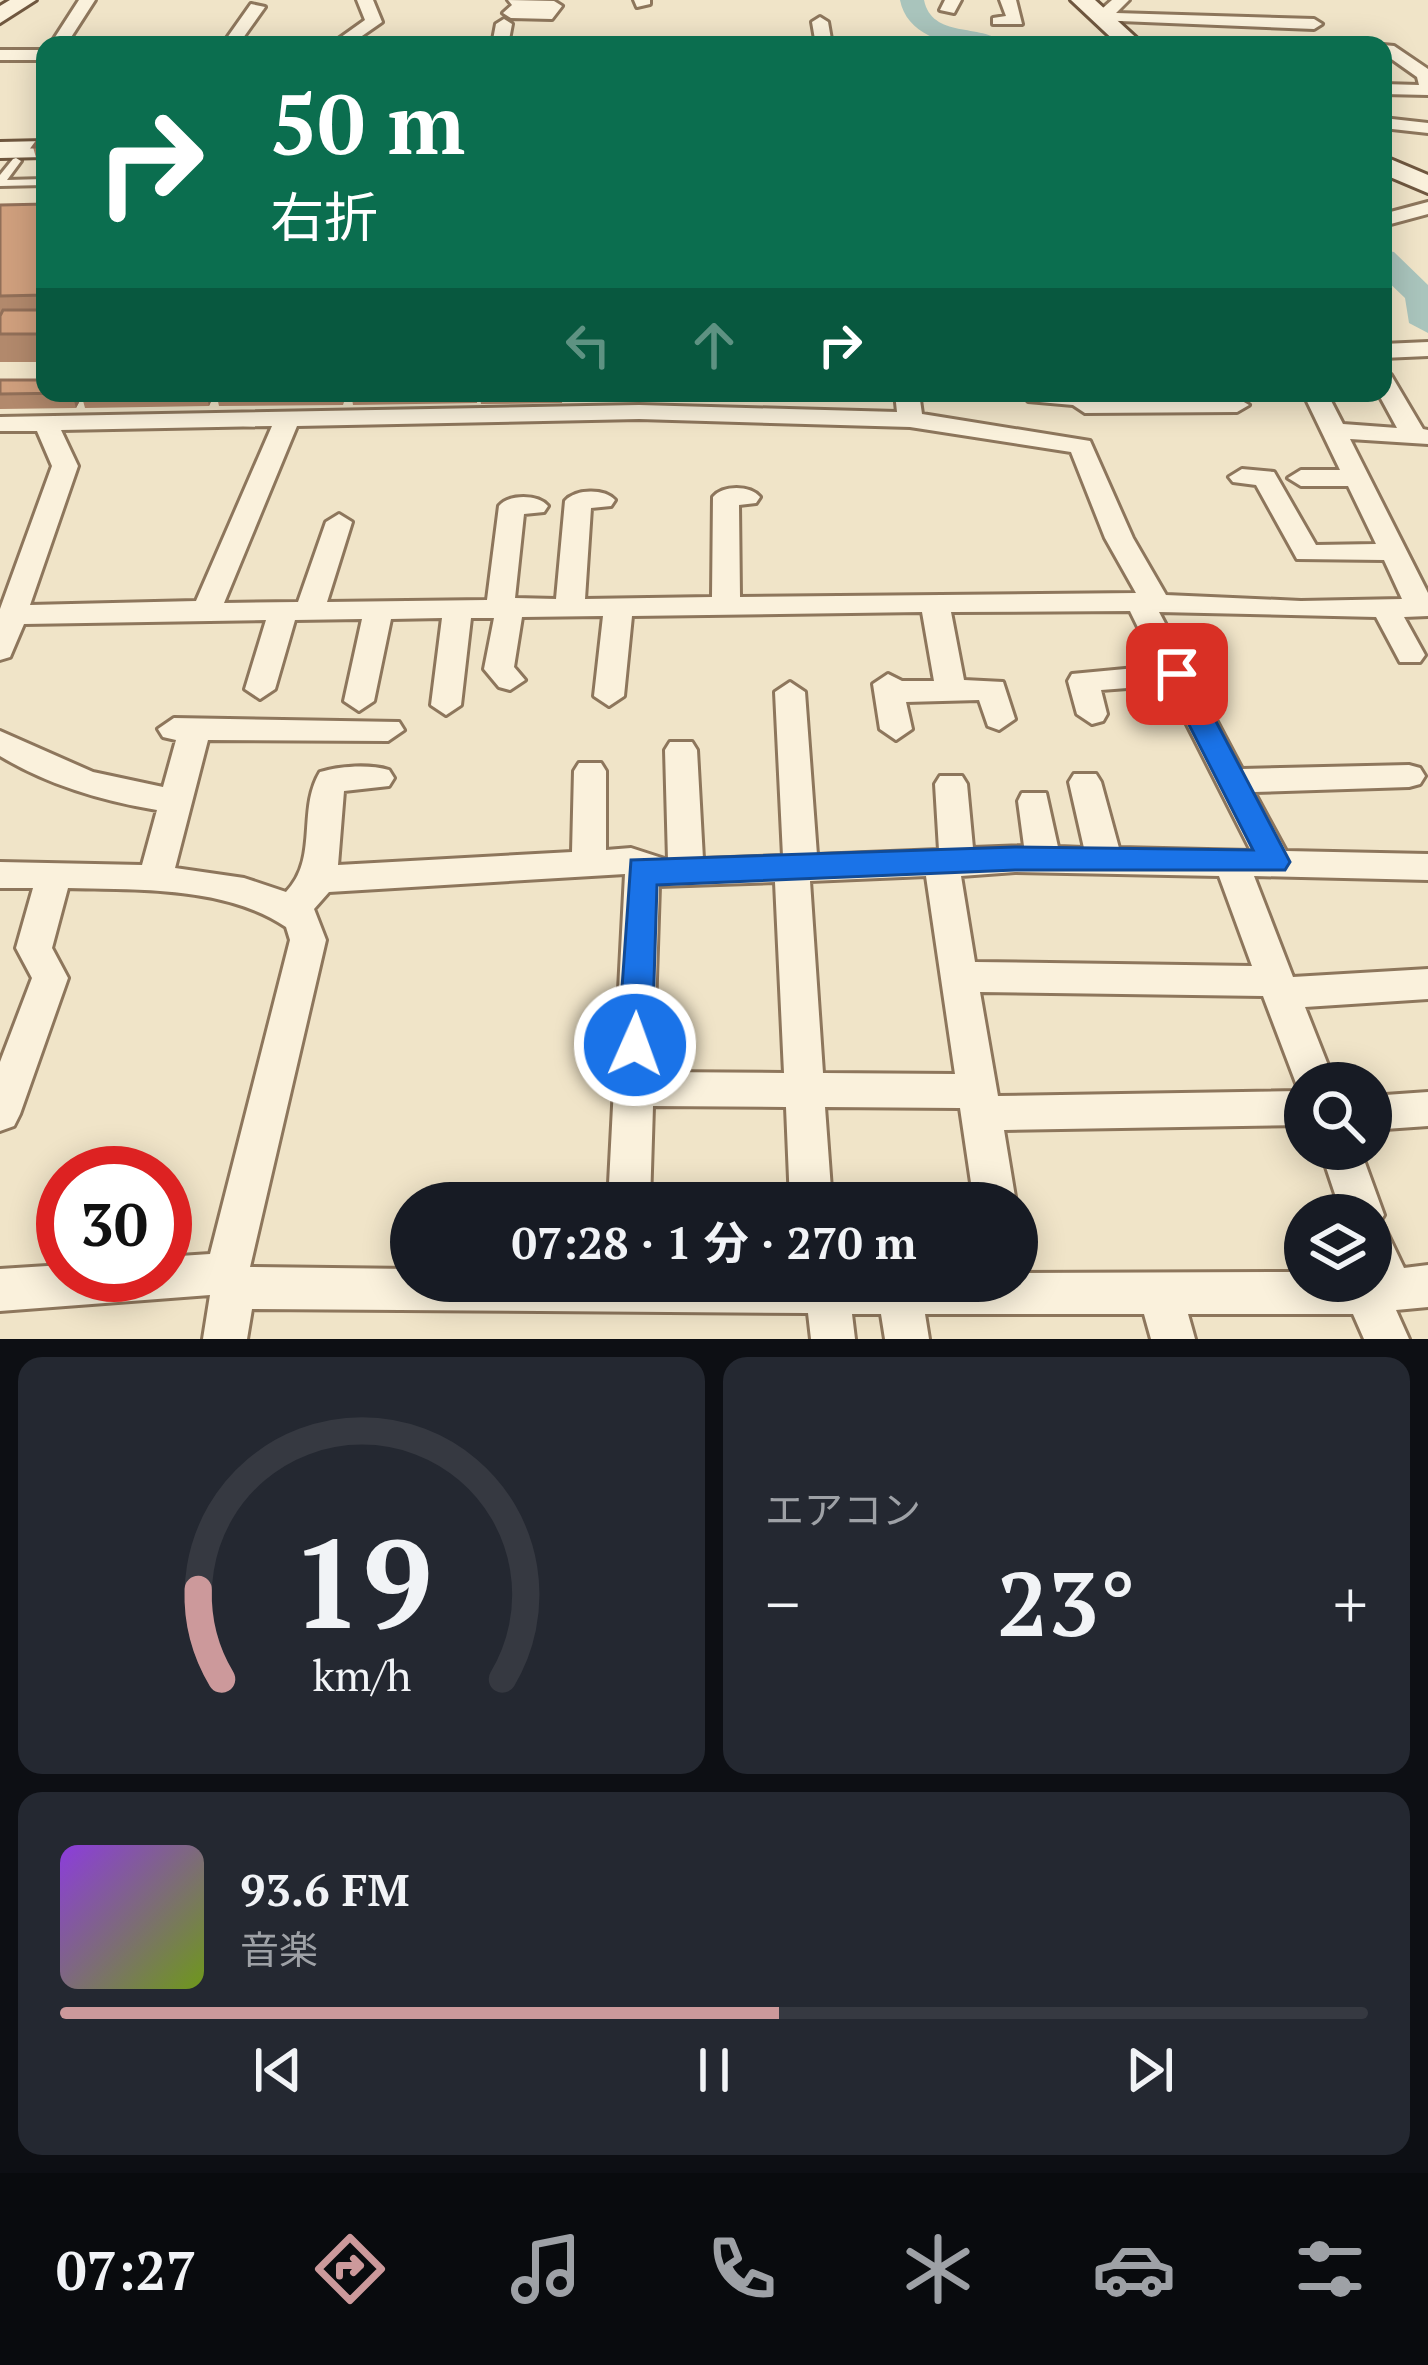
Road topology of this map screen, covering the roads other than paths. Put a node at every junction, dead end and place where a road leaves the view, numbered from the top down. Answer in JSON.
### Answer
{"nodes":[{"id":1,"x":10,"y":0,"type":"edge"},
{"id":2,"x":25,"y":0,"type":"edge"},
{"id":3,"x":87,"y":0,"type":"edge"},
{"id":4,"x":365,"y":0,"type":"edge"},
{"id":5,"x":1082,"y":0,"type":"edge"},
{"id":6,"x":1121,"y":0,"type":"edge"},
{"id":7,"x":1243,"y":0,"type":"edge"},
{"id":8,"x":1009,"y":2,"type":"edge"},
{"id":9,"x":988,"y":4,"type":"dead end"},
{"id":10,"x":0,"y":7,"type":"edge"},
{"id":11,"x":257,"y":7,"type":"dead end"},
{"id":12,"x":0,"y":16,"type":"edge"},
{"id":13,"x":1102,"y":17,"type":"junction"},
{"id":14,"x":999,"y":21,"type":"dead end"},
{"id":15,"x":820,"y":22,"type":"dead end"},
{"id":16,"x":1254,"y":23,"type":"junction"},
{"id":17,"x":504,"y":24,"type":"dead end"},
{"id":18,"x":1314,"y":24,"type":"dead end"},
{"id":19,"x":64,"y":36,"type":"edge"},
{"id":20,"x":236,"y":36,"type":"edge"},
{"id":21,"x":352,"y":36,"type":"edge"},
{"id":22,"x":502,"y":36,"type":"edge"},
{"id":23,"x":822,"y":36,"type":"edge"},
{"id":24,"x":1123,"y":36,"type":"edge"},
{"id":25,"x":1264,"y":36,"type":"edge"},
{"id":26,"x":1428,"y":48,"type":"edge"},
{"id":27,"x":1392,"y":49,"type":"edge"},
{"id":28,"x":1392,"y":53,"type":"edge"},
{"id":29,"x":36,"y":55,"type":"edge"},
{"id":30,"x":0,"y":56,"type":"edge"},
{"id":31,"x":1428,"y":87,"type":"edge"},
{"id":32,"x":1392,"y":89,"type":"edge"},
{"id":33,"x":1392,"y":128,"type":"edge"},
{"id":34,"x":1428,"y":130,"type":"edge"},
{"id":35,"x":8,"y":155,"type":"edge"},
{"id":36,"x":1392,"y":168,"type":"edge"},
{"id":37,"x":0,"y":182,"type":"edge"},
{"id":38,"x":36,"y":182,"type":"edge"},
{"id":39,"x":1428,"y":185,"type":"edge"},
{"id":40,"x":1428,"y":208,"type":"edge"},
{"id":41,"x":1392,"y":218,"type":"edge"},
{"id":42,"x":1428,"y":350,"type":"edge"},
{"id":43,"x":1392,"y":351,"type":"edge"},
{"id":44,"x":1392,"y":394,"type":"edge"},
{"id":45,"x":1086,"y":402,"type":"edge"},
{"id":46,"x":1162,"y":402,"type":"edge"},
{"id":47,"x":1321,"y":402,"type":"edge"},
{"id":48,"x":1237,"y":405,"type":"dead end"},
{"id":49,"x":909,"y":406,"type":"edge"},
{"id":50,"x":288,"y":418,"type":"junction"},
{"id":51,"x":0,"y":424,"type":"edge"},
{"id":52,"x":47,"y":427,"type":"junction"},
{"id":53,"x":1337,"y":431,"type":"junction"},
{"id":54,"x":1423,"y":440,"type":"edge"},
{"id":55,"x":1074,"y":441,"type":"junction"},
{"id":56,"x":1243,"y":477,"type":"dead end"},
{"id":57,"x":1301,"y":478,"type":"dead end"},
{"id":58,"x":1356,"y":478,"type":"junction"},
{"id":59,"x":747,"y":497,"type":"dead end"},
{"id":60,"x":602,"y":500,"type":"dead end"},
{"id":61,"x":535,"y":506,"type":"dead end"},
{"id":62,"x":340,"y":522,"type":"dead end"},
{"id":63,"x":1393,"y":552,"type":"junction"},
{"id":64,"x":11,"y":586,"type":"edge"},
{"id":65,"x":1147,"y":602,"type":"junction"},
{"id":66,"x":570,"y":604,"type":"junction"},
{"id":67,"x":619,"y":604,"type":"junction"},
{"id":68,"x":726,"y":605,"type":"junction"},
{"id":69,"x":935,"y":605,"type":"junction"},
{"id":70,"x":505,"y":606,"type":"junction"},
{"id":71,"x":458,"y":607,"type":"junction"},
{"id":72,"x":1424,"y":608,"type":"edge"},
{"id":73,"x":380,"y":609,"type":"junction"},
{"id":74,"x":1385,"y":609,"type":"junction"},
{"id":75,"x":216,"y":610,"type":"junction"},
{"id":76,"x":296,"y":612,"type":"junction"},
{"id":77,"x":5,"y":631,"type":"edge"},
{"id":78,"x":1408,"y":655,"type":"edge"},
{"id":79,"x":1177,"y":674,"type":"junction"},
{"id":80,"x":511,"y":680,"type":"dead end"},
{"id":81,"x":260,"y":689,"type":"dead end"},
{"id":82,"x":951,"y":690,"type":"junction"},
{"id":83,"x":789,"y":692,"type":"dead end"},
{"id":84,"x":609,"y":696,"type":"dead end"},
{"id":85,"x":359,"y":700,"type":"dead end"},
{"id":86,"x":446,"y":705,"type":"dead end"},
{"id":87,"x":1092,"y":714,"type":"dead end"},
{"id":88,"x":1003,"y":718,"type":"dead end"},
{"id":89,"x":896,"y":729,"type":"dead end"},
{"id":90,"x":388,"y":730,"type":"dead end"},
{"id":91,"x":0,"y":742,"type":"edge"},
{"id":92,"x":681,"y":750,"type":"dead end"},
{"id":93,"x":590,"y":771,"type":"dead end"},
{"id":94,"x":378,"y":778,"type":"dead end"},
{"id":95,"x":1233,"y":781,"type":"junction"},
{"id":96,"x":1085,"y":782,"type":"dead end"},
{"id":97,"x":1397,"y":783,"type":"dead end"},
{"id":98,"x":951,"y":784,"type":"dead end"},
{"id":99,"x":172,"y":800,"type":"junction"},
{"id":100,"x":1034,"y":801,"type":"dead end"},
{"id":101,"x":1043,"y":860,"type":"junction"},
{"id":102,"x":1105,"y":862,"type":"junction"},
{"id":103,"x":1274,"y":862,"type":"junction"},
{"id":104,"x":589,"y":863,"type":"junction"},
{"id":105,"x":950,"y":864,"type":"junction"},
{"id":106,"x":1232,"y":864,"type":"junction"},
{"id":107,"x":1428,"y":867,"type":"edge"},
{"id":108,"x":642,"y":868,"type":"junction"},
{"id":109,"x":796,"y":869,"type":"junction"},
{"id":110,"x":686,"y":872,"type":"junction"},
{"id":111,"x":0,"y":875,"type":"edge"},
{"id":112,"x":54,"y":875,"type":"junction"},
{"id":113,"x":155,"y":879,"type":"junction"},
{"id":114,"x":320,"y":879,"type":"junction"},
{"id":115,"x":292,"y":909,"type":"junction"},
{"id":116,"x":961,"y":977,"type":"junction"},
{"id":117,"x":1428,"y":984,"type":"edge"},
{"id":118,"x":1279,"y":987,"type":"junction"},
{"id":119,"x":1307,"y":1062,"type":"edge"},
{"id":120,"x":633,"y":1089,"type":"junction"},
{"id":121,"x":805,"y":1090,"type":"junction"},
{"id":122,"x":981,"y":1102,"type":"junction"},
{"id":123,"x":1284,"y":1108,"type":"edge"},
{"id":124,"x":1428,"y":1109,"type":"edge"},
{"id":125,"x":1392,"y":1112,"type":"edge"},
{"id":126,"x":0,"y":1114,"type":"edge"},
{"id":127,"x":630,"y":1182,"type":"edge"},
{"id":128,"x":811,"y":1182,"type":"edge"},
{"id":129,"x":992,"y":1182,"type":"edge"},
{"id":130,"x":230,"y":1280,"type":"junction"},
{"id":131,"x":390,"y":1282,"type":"edge"},
{"id":132,"x":1038,"y":1288,"type":"edge"},
{"id":133,"x":0,"y":1290,"type":"edge"},
{"id":134,"x":1395,"y":1290,"type":"edge"},
{"id":135,"x":1160,"y":1293,"type":"junction"},
{"id":136,"x":823,"y":1302,"type":"edge"},
{"id":137,"x":901,"y":1302,"type":"edge"},
{"id":138,"x":225,"y":1339,"type":"edge"},
{"id":139,"x":832,"y":1339,"type":"edge"},
{"id":140,"x":907,"y":1339,"type":"edge"},
{"id":141,"x":1173,"y":1339,"type":"edge"},
{"id":142,"x":1387,"y":1339,"type":"edge"}],
"edges":[{"from":1,"to":10,"type":"main road"},
{"from":2,"to":12,"type":"main road"},
{"from":3,"to":19,"type":"street"},
{"from":4,"to":21,"type":"street"},
{"from":5,"to":13,"type":"main road"},
{"from":6,"to":13,"type":"street"},
{"from":7,"to":16,"type":"street"},
{"from":8,"to":9,"type":"street"},
{"from":8,"to":14,"type":"street"},
{"from":11,"to":20,"type":"street"},
{"from":13,"to":16,"type":"street"},
{"from":13,"to":24,"type":"main road"},
{"from":15,"to":23,"type":"street"},
{"from":16,"to":18,"type":"street"},
{"from":16,"to":25,"type":"street"},
{"from":17,"to":22,"type":"street"},
{"from":26,"to":27,"type":"street"},
{"from":28,"to":31,"type":"street"},
{"from":29,"to":30,"type":"street"},
{"from":31,"to":32,"type":"street"},
{"from":33,"to":34,"type":"street"},
{"from":35,"to":37,"type":"lane"},
{"from":36,"to":39,"type":"main road"},
{"from":37,"to":38,"type":"lane"},
{"from":40,"to":41,"type":"street"},
{"from":42,"to":43,"type":"street"},
{"from":44,"to":54,"type":"street"},
{"from":45,"to":55,"type":"street"},
{"from":46,"to":48,"type":"street"},
{"from":47,"to":53,"type":"street"},
{"from":49,"to":50,"type":"street"},
{"from":49,"to":55,"type":"street"},
{"from":50,"to":52,"type":"street"},
{"from":50,"to":75,"type":"street"},
{"from":51,"to":52,"type":"street"},
{"from":52,"to":64,"type":"street"},
{"from":53,"to":54,"type":"street"},
{"from":53,"to":58,"type":"street"},
{"from":55,"to":65,"type":"street"},
{"from":56,"to":63,"type":"street"},
{"from":57,"to":58,"type":"street"},
{"from":58,"to":63,"type":"street"},
{"from":59,"to":68,"type":"street"},
{"from":60,"to":66,"type":"street"},
{"from":61,"to":70,"type":"street"},
{"from":62,"to":76,"type":"street"},
{"from":63,"to":72,"type":"street"},
{"from":64,"to":77,"type":"street"},
{"from":65,"to":69,"type":"street"},
{"from":65,"to":74,"type":"street"},
{"from":65,"to":79,"type":"street"},
{"from":66,"to":67,"type":"street"},
{"from":66,"to":70,"type":"street"},
{"from":67,"to":68,"type":"street"},
{"from":67,"to":84,"type":"street"},
{"from":68,"to":69,"type":"street"},
{"from":69,"to":82,"type":"street"},
{"from":70,"to":71,"type":"street"},
{"from":70,"to":80,"type":"street"},
{"from":71,"to":73,"type":"street"},
{"from":71,"to":86,"type":"street"},
{"from":72,"to":74,"type":"street"},
{"from":73,"to":76,"type":"street"},
{"from":73,"to":85,"type":"street"},
{"from":74,"to":78,"type":"street"},
{"from":75,"to":76,"type":"street"},
{"from":75,"to":77,"type":"street"},
{"from":76,"to":81,"type":"street"},
{"from":79,"to":87,"type":"street"},
{"from":79,"to":95,"type":"street"},
{"from":82,"to":88,"type":"street"},
{"from":82,"to":89,"type":"street"},
{"from":83,"to":109,"type":"street"},
{"from":90,"to":99,"type":"street"},
{"from":91,"to":99,"type":"street"},
{"from":92,"to":110,"type":"street"},
{"from":93,"to":104,"type":"street"},
{"from":94,"to":114,"type":"street"},
{"from":95,"to":97,"type":"street"},
{"from":95,"to":103,"type":"street"},
{"from":96,"to":102,"type":"street"},
{"from":98,"to":105,"type":"street"},
{"from":99,"to":113,"type":"street"},
{"from":100,"to":101,"type":"street"},
{"from":101,"to":102,"type":"street"},
{"from":101,"to":105,"type":"street"},
{"from":102,"to":106,"type":"street"},
{"from":103,"to":106,"type":"street"},
{"from":103,"to":107,"type":"street"},
{"from":104,"to":108,"type":"street"},
{"from":104,"to":114,"type":"street"},
{"from":105,"to":109,"type":"street"},
{"from":105,"to":116,"type":"street"},
{"from":106,"to":118,"type":"street"},
{"from":108,"to":110,"type":"street"},
{"from":108,"to":120,"type":"street"},
{"from":109,"to":110,"type":"street"},
{"from":109,"to":121,"type":"street"},
{"from":111,"to":112,"type":"street"},
{"from":112,"to":113,"type":"street"},
{"from":112,"to":126,"type":"street"},
{"from":113,"to":115,"type":"street"},
{"from":114,"to":115,"type":"street"},
{"from":115,"to":130,"type":"street"},
{"from":116,"to":118,"type":"street"},
{"from":116,"to":122,"type":"street"},
{"from":117,"to":118,"type":"street"},
{"from":118,"to":119,"type":"street"},
{"from":120,"to":121,"type":"street"},
{"from":120,"to":127,"type":"street"},
{"from":121,"to":122,"type":"street"},
{"from":121,"to":128,"type":"street"},
{"from":122,"to":123,"type":"street"},
{"from":122,"to":129,"type":"street"},
{"from":124,"to":125,"type":"street"},
{"from":130,"to":131,"type":"street"},
{"from":130,"to":133,"type":"street"},
{"from":130,"to":138,"type":"street"},
{"from":132,"to":135,"type":"street"},
{"from":134,"to":135,"type":"street"},
{"from":134,"to":142,"type":"street"},
{"from":135,"to":141,"type":"street"},
{"from":136,"to":139,"type":"street"},
{"from":137,"to":140,"type":"street"}]}
